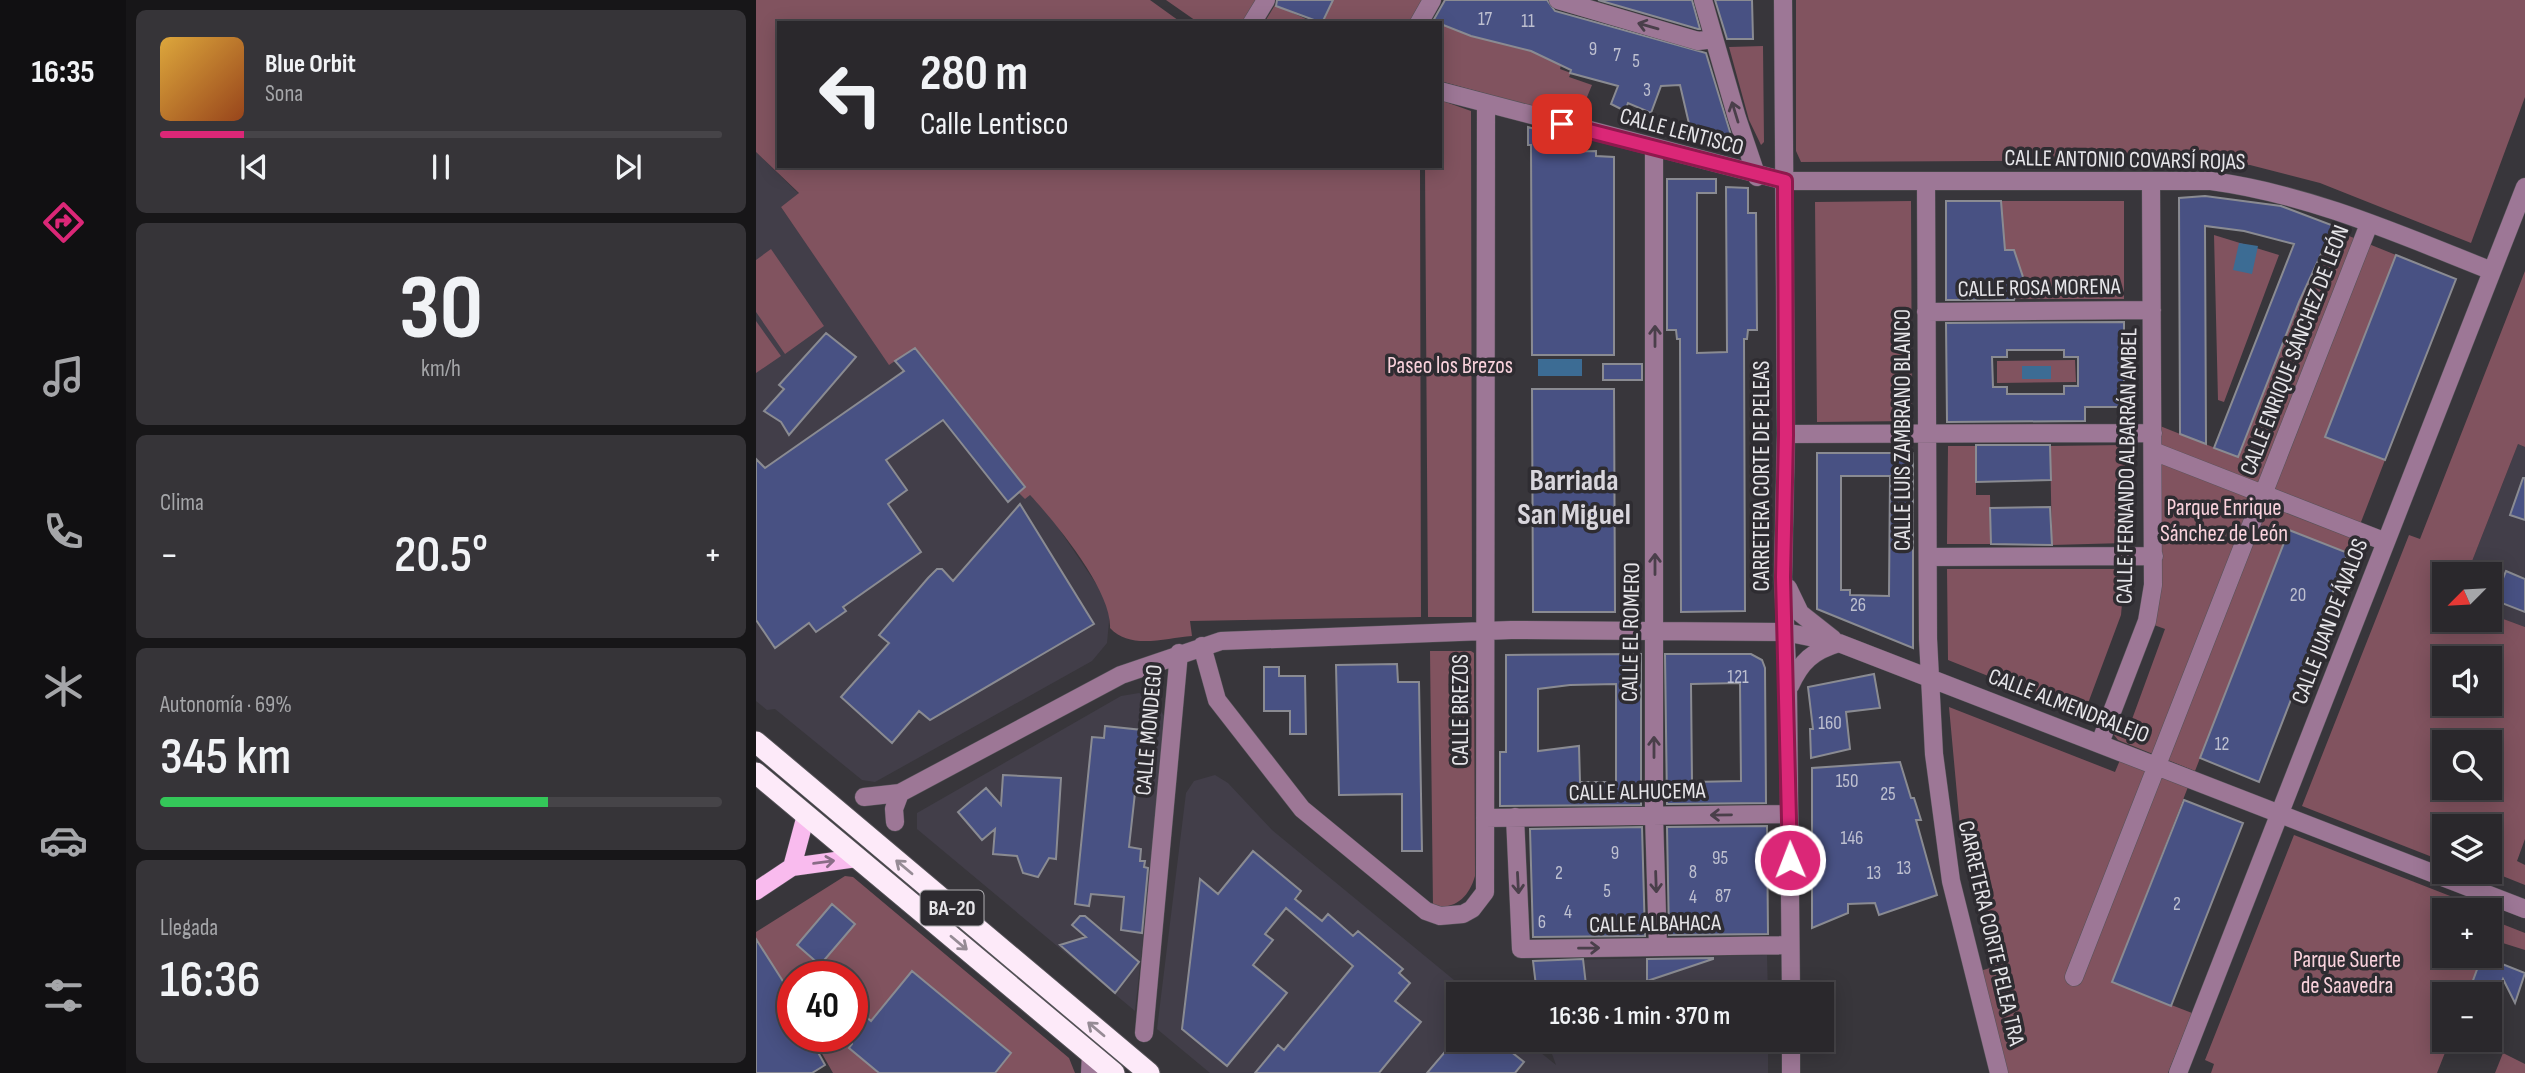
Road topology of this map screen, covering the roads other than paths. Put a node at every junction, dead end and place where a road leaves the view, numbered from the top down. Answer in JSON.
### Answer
{"nodes":[{"id":1,"x":1266,"y":0,"type":"edge"},
{"id":2,"x":1432,"y":0,"type":"edge"},
{"id":3,"x":1558,"y":0,"type":"edge"},
{"id":4,"x":1703,"y":0,"type":"edge"},
{"id":5,"x":1783,"y":0,"type":"edge"},
{"id":6,"x":1253,"y":21,"type":"edge"},
{"id":7,"x":1420,"y":21,"type":"edge"},
{"id":8,"x":1714,"y":39,"type":"junction"},
{"id":9,"x":1442,"y":92,"type":"edge"},
{"id":10,"x":1486,"y":103,"type":"junction"},
{"id":11,"x":1654,"y":148,"type":"junction"},
{"id":12,"x":1758,"y":177,"type":"junction"},
{"id":13,"x":1785,"y":181,"type":"junction"},
{"id":14,"x":1926,"y":181,"type":"junction"},
{"id":15,"x":2151,"y":181,"type":"junction"},
{"id":16,"x":2525,"y":187,"type":"edge"},
{"id":17,"x":2369,"y":224,"type":"junction"},
{"id":18,"x":2492,"y":271,"type":"junction"},
{"id":19,"x":2152,"y":310,"type":"junction"},
{"id":20,"x":1926,"y":312,"type":"junction"},
{"id":21,"x":1927,"y":434,"type":"junction"},
{"id":22,"x":1786,"y":435,"type":"junction"},
{"id":23,"x":2153,"y":442,"type":"junction"},
{"id":24,"x":2263,"y":494,"type":"junction"},
{"id":25,"x":2386,"y":542,"type":"junction"},
{"id":26,"x":2154,"y":556,"type":"junction"},
{"id":27,"x":1928,"y":557,"type":"junction"},
{"id":28,"x":1783,"y":577,"type":"junction"},
{"id":29,"x":1785,"y":627,"type":"junction"},
{"id":30,"x":1818,"y":629,"type":"junction"},
{"id":31,"x":1484,"y":631,"type":"junction"},
{"id":32,"x":1655,"y":632,"type":"junction"},
{"id":33,"x":1839,"y":642,"type":"junction"},
{"id":34,"x":1202,"y":646,"type":"junction"},
{"id":35,"x":1179,"y":653,"type":"junction"},
{"id":36,"x":1930,"y":678,"type":"junction"},
{"id":37,"x":1788,"y":690,"type":"junction"},
{"id":38,"x":756,"y":743,"type":"edge"},
{"id":39,"x":2101,"y":743,"type":"junction"},
{"id":40,"x":2157,"y":765,"type":"junction"},
{"id":41,"x":756,"y":773,"type":"edge"},
{"id":42,"x":900,"y":793,"type":"junction"},
{"id":43,"x":864,"y":797,"type":"dead end"},
{"id":44,"x":2280,"y":813,"type":"junction"},
{"id":45,"x":1789,"y":814,"type":"junction"},
{"id":46,"x":806,"y":815,"type":"junction"},
{"id":47,"x":1654,"y":816,"type":"junction"},
{"id":48,"x":1485,"y":817,"type":"junction"},
{"id":49,"x":1515,"y":817,"type":"junction"},
{"id":50,"x":895,"y":822,"type":"dead end"},
{"id":51,"x":857,"y":858,"type":"junction"},
{"id":52,"x":792,"y":867,"type":"junction"},
{"id":53,"x":756,"y":891,"type":"edge"},
{"id":54,"x":2525,"y":909,"type":"edge"},
{"id":55,"x":1790,"y":945,"type":"junction"},
{"id":56,"x":1658,"y":947,"type":"junction"},
{"id":57,"x":2074,"y":977,"type":"dead end"},
{"id":58,"x":1791,"y":982,"type":"edge"},
{"id":59,"x":1144,"y":1033,"type":"dead end"},
{"id":60,"x":1791,"y":1052,"type":"edge"},
{"id":61,"x":1091,"y":1063,"type":"edge"},
{"id":62,"x":1114,"y":1073,"type":"edge"},
{"id":63,"x":1149,"y":1073,"type":"edge"},
{"id":64,"x":1791,"y":1073,"type":"edge"},
{"id":65,"x":1999,"y":1073,"type":"edge"},
{"id":66,"x":2178,"y":1073,"type":"edge"}],
"edges":[{"from":1,"to":6,"type":"street"},
{"from":2,"to":7,"type":"street"},
{"from":8,"to":3,"type":"street","one_way":true},
{"from":4,"to":8,"type":"street"},
{"from":5,"to":13,"type":"street","name":"CARRETERA CORTE DE PELEAS"},
{"from":12,"to":8,"type":"street","one_way":true},
{"from":9,"to":10,"type":"street","name":"CALLE LENTISCO"},
{"from":10,"to":11,"type":"street","name":"CALLE LENTISCO"},
{"from":10,"to":31,"type":"street","name":"CALLE BREZOS"},
{"from":11,"to":12,"type":"street","name":"CALLE LENTISCO"},
{"from":32,"to":11,"type":"street","name":"CALLE EL ROMERO","one_way":true},
{"from":12,"to":13,"type":"street","name":"CALLE LENTISCO"},
{"from":13,"to":14,"type":"street","name":"CALLE ANTONIO COVARSÍ ROJAS"},
{"from":13,"to":22,"type":"street","name":"CARRETERA CORTE DE PELEAS"},
{"from":14,"to":15,"type":"street","name":"CALLE ANTONIO COVARSÍ ROJAS"},
{"from":14,"to":20,"type":"street","name":"CALLE LUIS ZAMBRANO BLANCO"},
{"from":15,"to":17,"type":"street","name":"CALLE ANTONIO COVARSÍ ROJAS"},
{"from":15,"to":19,"type":"street","name":"CALLE FERNANDO ALBARRÁN AMBEL"},
{"from":16,"to":18,"type":"street","name":"CALLE JUAN DE ÁVALOS"},
{"from":17,"to":18,"type":"street","name":"CALLE ANTONIO COVARSÍ ROJAS"},
{"from":17,"to":24,"type":"street","name":"CALLE ENRIQUE SÁNCHEZ DE LEÓN"},
{"from":18,"to":25,"type":"street","name":"CALLE JUAN DE ÁVALOS"},
{"from":19,"to":20,"type":"street","name":"CALLE ROSA MORENA"},
{"from":19,"to":23,"type":"street","name":"CALLE FERNANDO ALBARRÁN AMBEL"},
{"from":20,"to":21,"type":"street","name":"CALLE LUIS ZAMBRANO BLANCO"},
{"from":21,"to":22,"type":"street"},
{"from":21,"to":23,"type":"street"},
{"from":21,"to":27,"type":"street","name":"CALLE LUIS ZAMBRANO BLANCO"},
{"from":22,"to":28,"type":"street","name":"CARRETERA CORTE DE PELEAS"},
{"from":23,"to":24,"type":"street"},
{"from":23,"to":26,"type":"street","name":"CALLE FERNANDO ALBARRÁN AMBEL"},
{"from":24,"to":25,"type":"street"},
{"from":24,"to":40,"type":"street","name":"CALLE ENRIQUE SÁNCHEZ DE LEÓN"},
{"from":25,"to":44,"type":"street","name":"CALLE JUAN DE ÁVALOS"},
{"from":26,"to":27,"type":"street"},
{"from":26,"to":39,"type":"street","name":"CALLE FERNANDO ALBARRÁN AMBEL"},
{"from":27,"to":36,"type":"street","name":"CALLE LUIS ZAMBRANO BLANCO"},
{"from":28,"to":29,"type":"street","name":"CARRETERA CORTE DE PELEAS"},
{"from":28,"to":30,"type":"street","name":"CALLE ALMENDRALEJO"},
{"from":29,"to":30,"type":"street","name":"CALLE ALMENDRALEJO"},
{"from":29,"to":32,"type":"street","name":"CALLE MONDEGO"},
{"from":29,"to":33,"type":"street","name":"CALLE ALMENDRALEJO"},
{"from":29,"to":37,"type":"street","name":"CARRETERA CORTE DE PELEAS"},
{"from":30,"to":33,"type":"street","name":"CALLE ALMENDRALEJO"},
{"from":31,"to":32,"type":"street","name":"CALLE MONDEGO"},
{"from":31,"to":34,"type":"street","name":"CALLE MONDEGO"},
{"from":31,"to":48,"type":"street","name":"CALLE BREZOS"},
{"from":47,"to":32,"type":"street","name":"CALLE EL ROMERO","one_way":true},
{"from":33,"to":36,"type":"street","name":"CALLE ALMENDRALEJO"},
{"from":33,"to":37,"type":"street"},
{"from":34,"to":35,"type":"street","name":"CALLE MONDEGO"},
{"from":34,"to":48,"type":"street","name":"CALLE BREZOS"},
{"from":35,"to":42,"type":"street"},
{"from":35,"to":59,"type":"street","name":"CALLE MONDEGO"},
{"from":36,"to":39,"type":"street","name":"CALLE ALMENDRALEJO"},
{"from":36,"to":65,"type":"street","name":"CARRETERA CORTE PELEA TRA"},
{"from":37,"to":45,"type":"street","name":"CARRETERA CORTE DE PELEAS"},
{"from":63,"to":38,"type":"highway","number":"BA-20","one_way":true},
{"from":39,"to":40,"type":"street","name":"CALLE ALMENDRALEJO"},
{"from":40,"to":44,"type":"street","name":"CALLE ALMENDRALEJO"},
{"from":40,"to":57,"type":"street","name":"CALLE ENRIQUE SÁNCHEZ DE LEÓN"},
{"from":41,"to":46,"type":"highway","number":"BA-20"},
{"from":42,"to":43,"type":"street"},
{"from":42,"to":50,"type":"street"},
{"from":44,"to":54,"type":"street","name":"CALLE ALMENDRALEJO"},
{"from":44,"to":66,"type":"street","name":"CALLE JUAN DE ÁVALOS"},
{"from":45,"to":47,"type":"street","name":"CALLE ALHUCEMA","one_way":true},
{"from":45,"to":55,"type":"street","name":"CARRETERA CORTE DE PELEAS"},
{"from":46,"to":51,"type":"highway","number":"BA-20"},
{"from":46,"to":52,"type":"main road"},
{"from":47,"to":49,"type":"street","name":"CALLE ALHUCEMA"},
{"from":47,"to":56,"type":"street","name":"CALLE EL ROMERO","one_way":true},
{"from":48,"to":49,"type":"street","name":"CALLE ALHUCEMA"},
{"from":49,"to":56,"type":"street","name":"CALLE ALBAHACA","one_way":true},
{"from":52,"to":51,"type":"main road","one_way":true},
{"from":51,"to":61,"type":"highway","number":"BA-20","one_way":true},
{"from":52,"to":53,"type":"main road"},
{"from":55,"to":56,"type":"street","name":"CALLE ALBAHACA"},
{"from":55,"to":58,"type":"street","name":"CARRETERA CORTE DE PELEAS"},
{"from":60,"to":64,"type":"street"},
{"from":61,"to":62,"type":"highway","number":"BA-20"}]}
